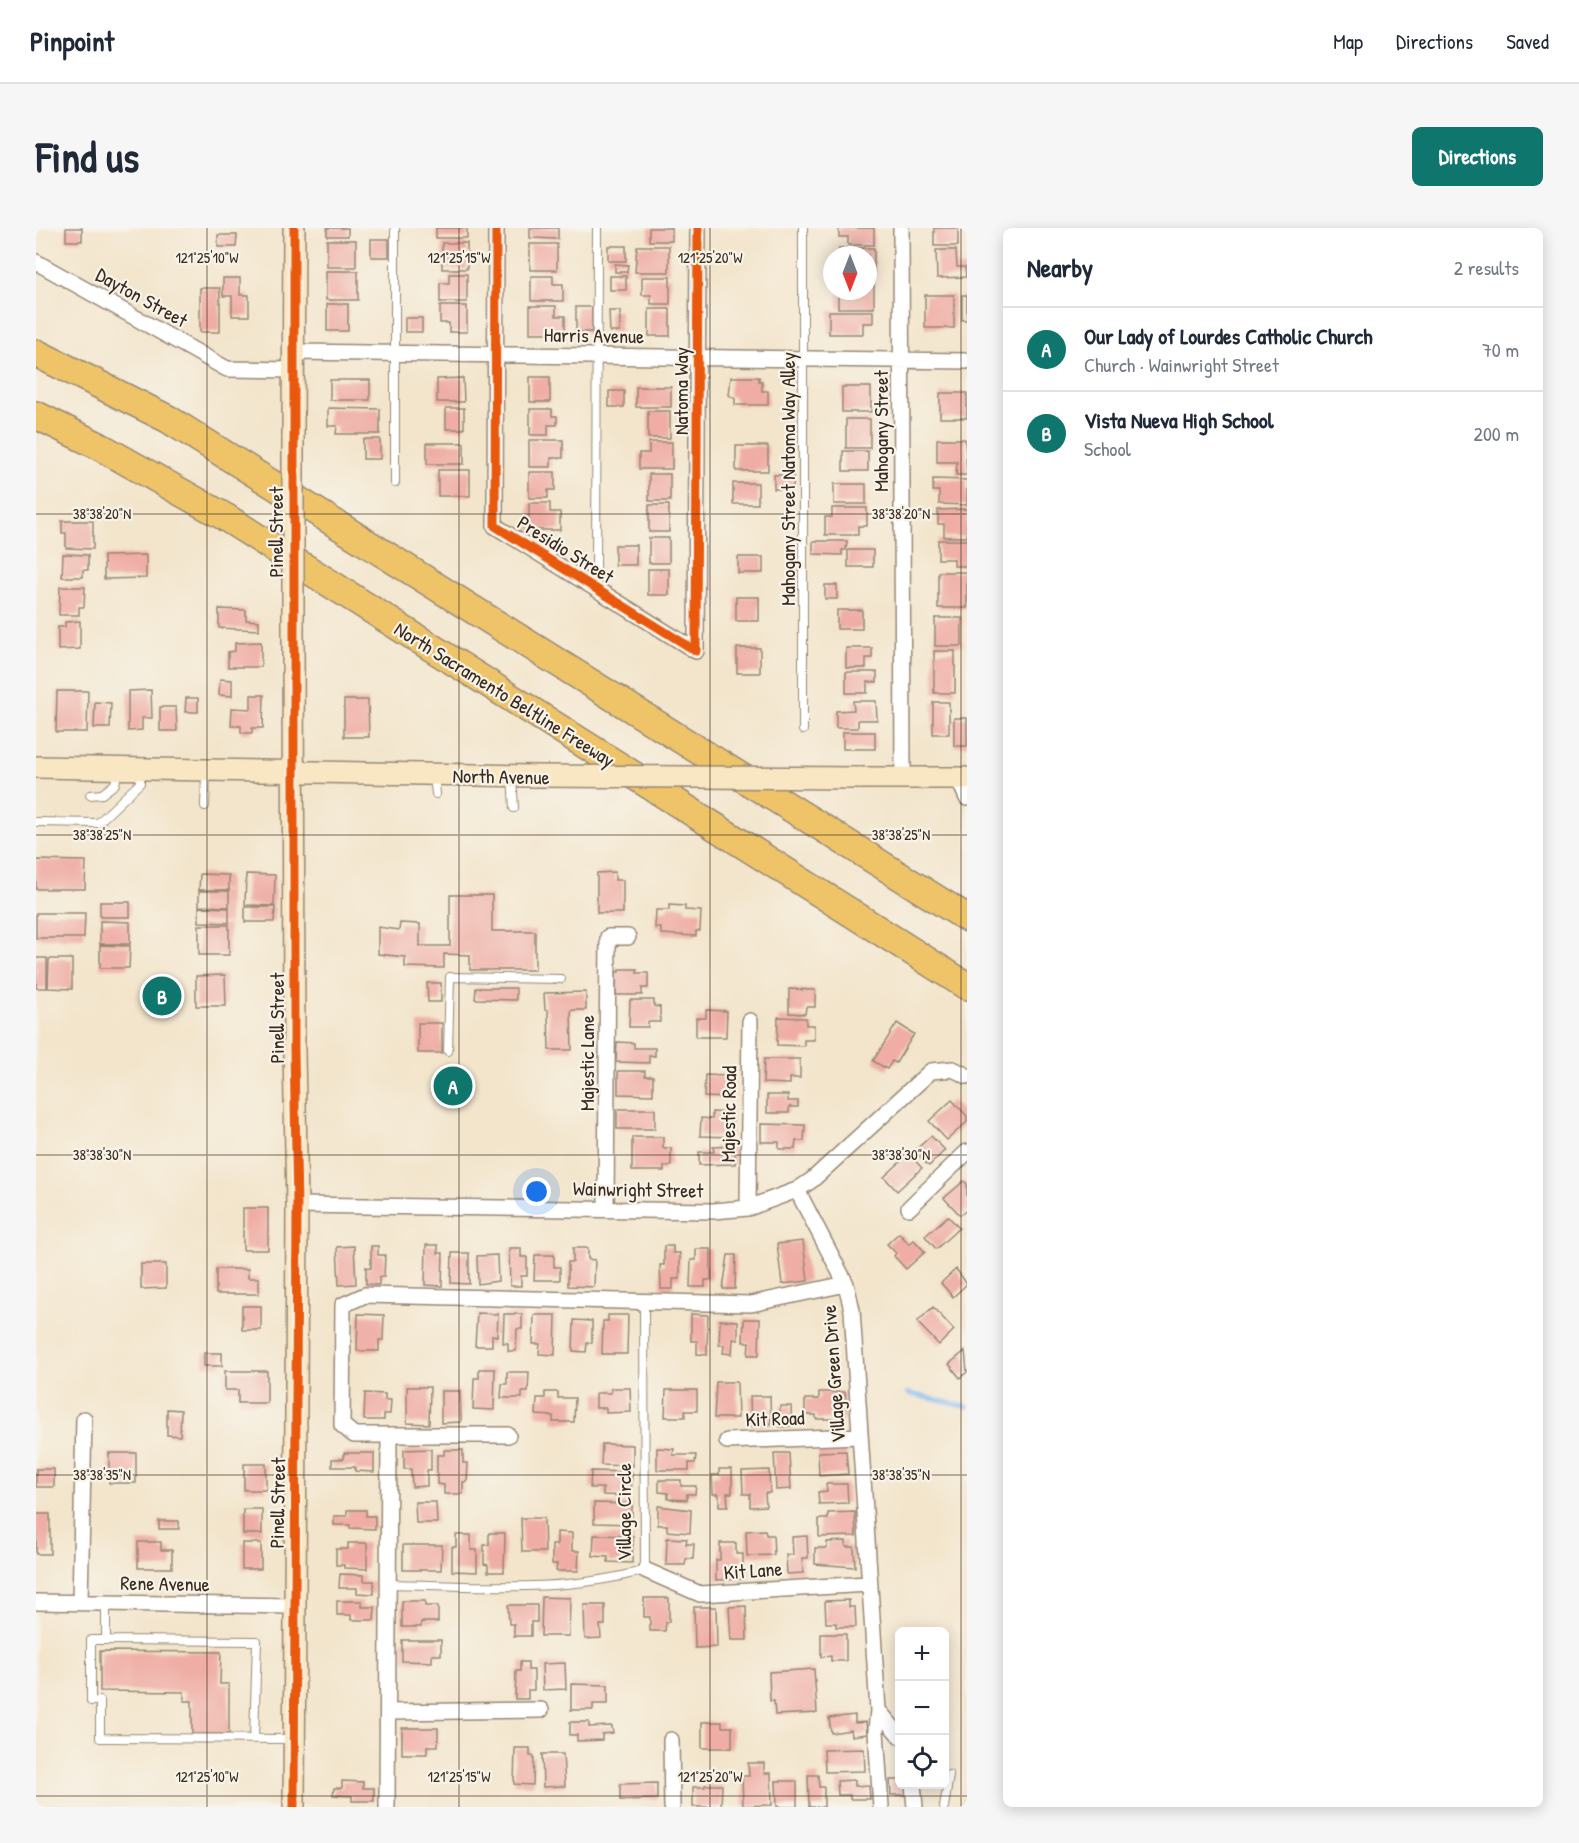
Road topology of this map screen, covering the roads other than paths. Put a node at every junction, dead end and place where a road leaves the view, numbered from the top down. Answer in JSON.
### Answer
{"nodes":[{"id":1,"x":294,"y":228,"type":"edge"},
{"id":2,"x":395,"y":228,"type":"edge"},
{"id":3,"x":496,"y":228,"type":"edge"},
{"id":4,"x":597,"y":228,"type":"edge"},
{"id":5,"x":698,"y":228,"type":"edge"},
{"id":6,"x":803,"y":228,"type":"edge"},
{"id":7,"x":902,"y":228,"type":"edge"},
{"id":8,"x":36,"y":262,"type":"edge"},
{"id":9,"x":36,"y":353,"type":"edge"},
{"id":10,"x":395,"y":353,"type":"junction"},
{"id":11,"x":495,"y":354,"type":"junction"},
{"id":12,"x":597,"y":356,"type":"junction"},
{"id":13,"x":698,"y":357,"type":"junction"},
{"id":14,"x":803,"y":358,"type":"junction"},
{"id":15,"x":901,"y":360,"type":"junction"},
{"id":16,"x":293,"y":361,"type":"junction"},
{"id":17,"x":967,"y":361,"type":"edge"},
{"id":18,"x":227,"y":369,"type":"joint"},
{"id":19,"x":36,"y":415,"type":"edge"},
{"id":20,"x":395,"y":483,"type":"dead end"},
{"id":21,"x":697,"y":554,"type":"joint"},
{"id":22,"x":596,"y":589,"type":"junction"},
{"id":23,"x":803,"y":730,"type":"dead end"},
{"id":24,"x":36,"y":767,"type":"edge"},
{"id":25,"x":118,"y":768,"type":"junction"},
{"id":26,"x":140,"y":769,"type":"junction"},
{"id":27,"x":206,"y":770,"type":"junction"},
{"id":28,"x":294,"y":772,"type":"junction"},
{"id":29,"x":512,"y":776,"type":"junction"},
{"id":30,"x":903,"y":778,"type":"junction"},
{"id":31,"x":962,"y":778,"type":"edge"},
{"id":32,"x":90,"y":795,"type":"dead end"},
{"id":33,"x":967,"y":798,"type":"edge"},
{"id":34,"x":205,"y":806,"type":"dead end"},
{"id":35,"x":514,"y":808,"type":"dead end"},
{"id":36,"x":36,"y":822,"type":"edge"},
{"id":37,"x":967,"y":918,"type":"edge"},
{"id":38,"x":628,"y":937,"type":"dead end"},
{"id":39,"x":561,"y":979,"type":"dead end"},
{"id":40,"x":967,"y":986,"type":"edge"},
{"id":41,"x":750,"y":1021,"type":"dead end"},
{"id":42,"x":448,"y":1051,"type":"dead end"},
{"id":43,"x":967,"y":1076,"type":"edge"},
{"id":44,"x":967,"y":1152,"type":"edge"},
{"id":45,"x":797,"y":1190,"type":"junction"},
{"id":46,"x":297,"y":1204,"type":"junction"},
{"id":47,"x":748,"y":1208,"type":"junction"},
{"id":48,"x":909,"y":1208,"type":"dead end"},
{"id":49,"x":606,"y":1209,"type":"junction"},
{"id":50,"x":846,"y":1284,"type":"junction"},
{"id":51,"x":644,"y":1303,"type":"junction"},
{"id":52,"x":84,"y":1419,"type":"dead end"},
{"id":53,"x":389,"y":1435,"type":"junction"},
{"id":54,"x":508,"y":1435,"type":"dead end"},
{"id":55,"x":859,"y":1436,"type":"junction"},
{"id":56,"x":727,"y":1440,"type":"dead end"},
{"id":57,"x":645,"y":1570,"type":"junction"},
{"id":58,"x":387,"y":1584,"type":"junction"},
{"id":59,"x":868,"y":1584,"type":"junction"},
{"id":60,"x":36,"y":1602,"type":"edge"},
{"id":61,"x":80,"y":1602,"type":"junction"},
{"id":62,"x":106,"y":1603,"type":"junction"},
{"id":63,"x":294,"y":1606,"type":"junction"},
{"id":64,"x":106,"y":1640,"type":"junction"},
{"id":65,"x":541,"y":1710,"type":"dead end"},
{"id":66,"x":878,"y":1710,"type":"junction"},
{"id":67,"x":388,"y":1712,"type":"junction"},
{"id":68,"x":899,"y":1735,"type":"edge"},
{"id":69,"x":254,"y":1739,"type":"junction"},
{"id":70,"x":294,"y":1739,"type":"junction"},
{"id":71,"x":671,"y":1740,"type":"dead end"},
{"id":72,"x":913,"y":1789,"type":"edge"},
{"id":73,"x":947,"y":1789,"type":"edge"},
{"id":74,"x":294,"y":1807,"type":"edge"},
{"id":75,"x":387,"y":1807,"type":"edge"},
{"id":76,"x":672,"y":1807,"type":"edge"},
{"id":77,"x":881,"y":1807,"type":"edge"},
{"id":78,"x":915,"y":1807,"type":"edge"},
{"id":79,"x":944,"y":1807,"type":"edge"}],
"edges":[{"from":1,"to":16,"type":"street","name":"Pinell Street"},
{"from":2,"to":10,"type":"lane"},
{"from":3,"to":11,"type":"street","name":"Presidio Street"},
{"from":4,"to":12,"type":"lane"},
{"from":5,"to":13,"type":"street","name":"Natoma Way"},
{"from":6,"to":14,"type":"lane","name":"Mahogany Street Natoma Way Alley"},
{"from":7,"to":15,"type":"street","name":"Mahogany Street"},
{"from":8,"to":18,"type":"street","name":"Dayton Street"},
{"from":9,"to":37,"type":"highway"},
{"from":10,"to":11,"type":"street","name":"Harris Avenue"},
{"from":10,"to":16,"type":"street","name":"Harris Avenue"},
{"from":10,"to":20,"type":"lane"},
{"from":11,"to":12,"type":"street","name":"Harris Avenue"},
{"from":11,"to":22,"type":"street","name":"Presidio Street"},
{"from":12,"to":13,"type":"street","name":"Harris Avenue"},
{"from":12,"to":22,"type":"lane"},
{"from":13,"to":14,"type":"street","name":"Harris Avenue"},
{"from":13,"to":21,"type":"street","name":"Natoma Way"},
{"from":14,"to":15,"type":"street","name":"Harris Avenue"},
{"from":14,"to":23,"type":"lane","name":"Mahogany Street Natoma Way Alley"},
{"from":15,"to":17,"type":"street","name":"Harris Avenue"},
{"from":15,"to":30,"type":"street","name":"Mahogany Street"},
{"from":16,"to":18,"type":"street","name":"Harris Avenue"},
{"from":16,"to":28,"type":"street","name":"Pinell Street","bridge":true},
{"from":19,"to":40,"type":"highway","name":"North Sacramento Beltline Freeway"},
{"from":21,"to":22,"type":"street","name":"Presidio Street"},
{"from":24,"to":25,"type":"street","name":"North Avenue"},
{"from":25,"to":26,"type":"street","name":"North Avenue"},
{"from":25,"to":32,"type":"lane"},
{"from":26,"to":27,"type":"street","name":"North Avenue"},
{"from":26,"to":36,"type":"lane"},
{"from":27,"to":28,"type":"street","name":"North Avenue"},
{"from":27,"to":34,"type":"lane"},
{"from":28,"to":29,"type":"street","name":"North Avenue"},
{"from":28,"to":46,"type":"street","name":"Pinell Street"},
{"from":29,"to":30,"type":"street","name":"North Avenue","bridge":true},
{"from":29,"to":35,"type":"lane"},
{"from":30,"to":31,"type":"street","name":"North Avenue"},
{"from":31,"to":33,"type":"street"},
{"from":38,"to":49,"type":"street","name":"Majestic Lane"},
{"from":39,"to":42,"type":"lane"},
{"from":41,"to":47,"type":"street","name":"Majestic Road"},
{"from":43,"to":45,"type":"street","name":"Wainwright Street"},
{"from":44,"to":48,"type":"street"},
{"from":45,"to":47,"type":"street","name":"Wainwright Street"},
{"from":45,"to":50,"type":"street","name":"Village Green Drive"},
{"from":46,"to":49,"type":"street","name":"Wainwright Street"},
{"from":46,"to":63,"type":"street","name":"Pinell Street"},
{"from":47,"to":49,"type":"street","name":"Wainwright Street"},
{"from":50,"to":51,"type":"street"},
{"from":50,"to":55,"type":"street","name":"Village Green Drive"},
{"from":51,"to":53,"type":"street"},
{"from":51,"to":57,"type":"lane","name":"Village Circle"},
{"from":52,"to":61,"type":"street"},
{"from":53,"to":54,"type":"street"},
{"from":53,"to":58,"type":"street"},
{"from":55,"to":56,"type":"street","name":"Kit Road"},
{"from":55,"to":59,"type":"street","name":"Village Green Drive"},
{"from":57,"to":58,"type":"lane","name":"Village Circle"},
{"from":57,"to":59,"type":"street","name":"Kit Lane"},
{"from":58,"to":67,"type":"street"},
{"from":59,"to":66,"type":"street","name":"Village Green Drive"},
{"from":60,"to":61,"type":"street","name":"Rene Avenue"},
{"from":61,"to":62,"type":"street","name":"Rene Avenue"},
{"from":62,"to":63,"type":"street","name":"Rene Avenue"},
{"from":62,"to":64,"type":"lane"},
{"from":63,"to":70,"type":"street","name":"Pinell Street"},
{"from":64,"to":69,"type":"lane"},
{"from":64,"to":69,"type":"lane"},
{"from":65,"to":67,"type":"street"},
{"from":66,"to":68,"type":"street"},
{"from":66,"to":77,"type":"street","name":"Village Green Drive"},
{"from":67,"to":75,"type":"street"},
{"from":69,"to":70,"type":"lane"},
{"from":70,"to":74,"type":"street","name":"Pinell Street"},
{"from":71,"to":76,"type":"street"},
{"from":72,"to":78,"type":"street"},
{"from":73,"to":79,"type":"lane"}]}
